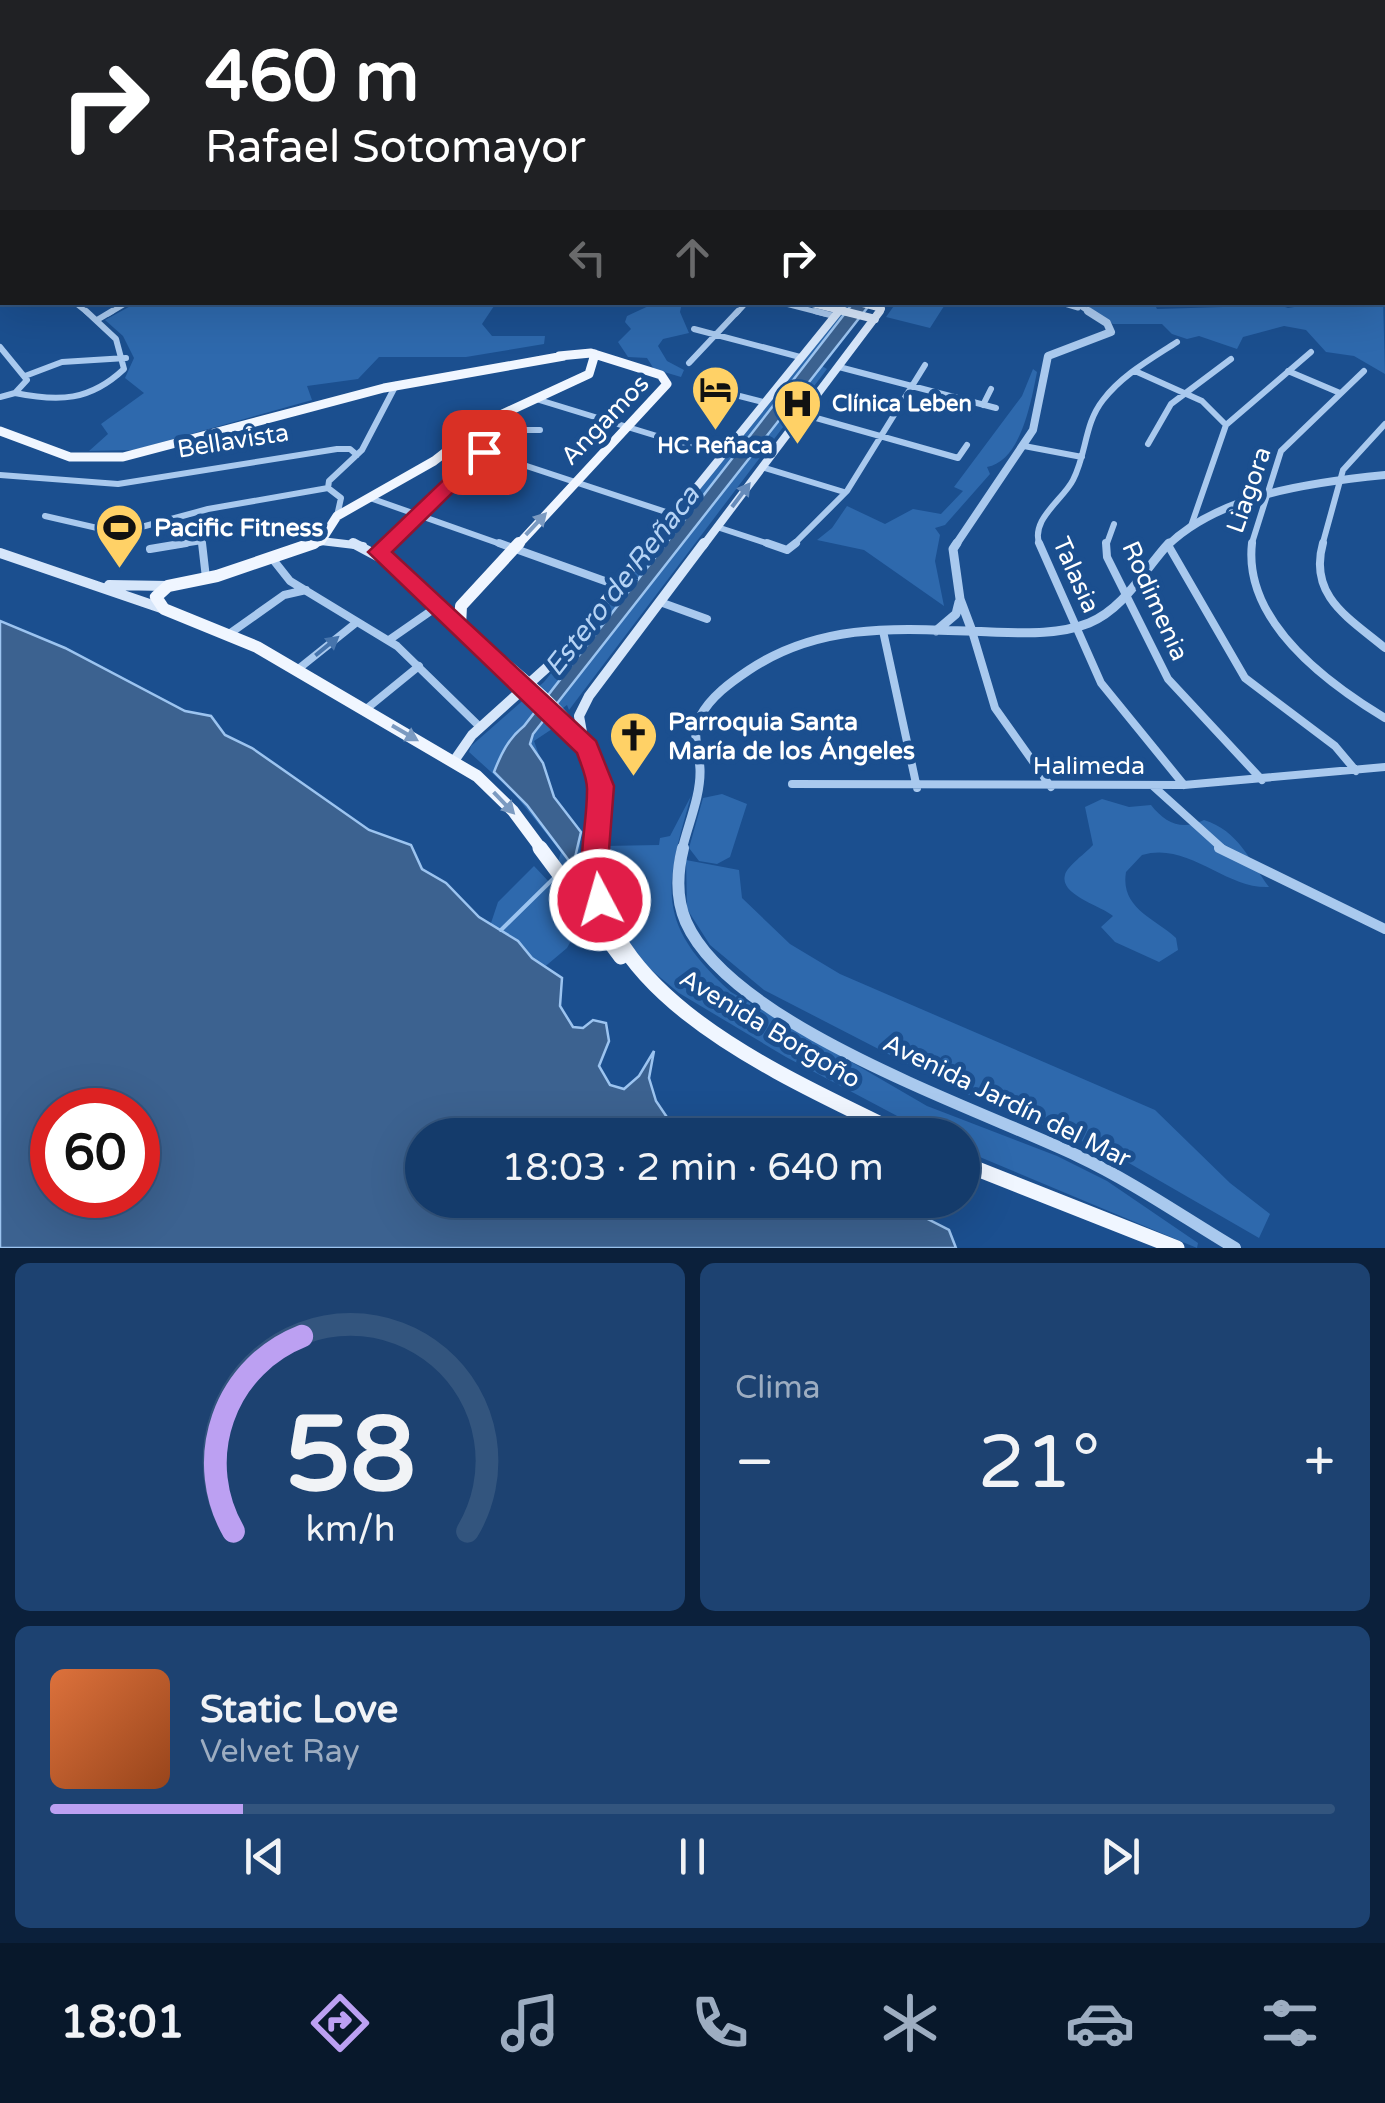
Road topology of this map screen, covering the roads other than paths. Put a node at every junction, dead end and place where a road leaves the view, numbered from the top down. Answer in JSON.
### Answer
{"nodes":[{"id":1,"x":78,"y":305,"type":"edge"},
{"id":2,"x":123,"y":305,"type":"edge"},
{"id":3,"x":744,"y":305,"type":"edge"},
{"id":4,"x":802,"y":305,"type":"edge"},
{"id":5,"x":1067,"y":305,"type":"edge"},
{"id":6,"x":1078,"y":305,"type":"edge"},
{"id":7,"x":880,"y":306,"type":"edge"},
{"id":8,"x":841,"y":310,"type":"edge"},
{"id":9,"x":1086,"y":311,"type":"junction"},
{"id":10,"x":870,"y":318,"type":"junction"},
{"id":11,"x":97,"y":320,"type":"junction"},
{"id":12,"x":694,"y":330,"type":"dead end"},
{"id":13,"x":716,"y":335,"type":"junction"},
{"id":14,"x":1178,"y":342,"type":"dead end"},
{"id":15,"x":0,"y":347,"type":"edge"},
{"id":16,"x":1312,"y":352,"type":"dead end"},
{"id":17,"x":593,"y":357,"type":"junction"},
{"id":18,"x":800,"y":357,"type":"junction"},
{"id":19,"x":126,"y":358,"type":"junction"},
{"id":20,"x":1231,"y":359,"type":"dead end"},
{"id":21,"x":689,"y":363,"type":"dead end"},
{"id":22,"x":925,"y":365,"type":"dead end"},
{"id":23,"x":839,"y":366,"type":"junction"},
{"id":24,"x":1135,"y":371,"type":"junction"},
{"id":25,"x":1288,"y":371,"type":"junction"},
{"id":26,"x":1364,"y":371,"type":"dead end"},
{"id":27,"x":25,"y":376,"type":"junction"},
{"id":28,"x":396,"y":385,"type":"junction"},
{"id":29,"x":911,"y":386,"type":"junction"},
{"id":30,"x":991,"y":389,"type":"dead end"},
{"id":31,"x":720,"y":391,"type":"dead end"},
{"id":32,"x":14,"y":392,"type":"junction"},
{"id":33,"x":1184,"y":392,"type":"junction"},
{"id":34,"x":1340,"y":393,"type":"junction"},
{"id":35,"x":0,"y":397,"type":"edge"},
{"id":36,"x":536,"y":398,"type":"junction"},
{"id":37,"x":763,"y":402,"type":"junction"},
{"id":38,"x":983,"y":404,"type":"junction"},
{"id":39,"x":996,"y":408,"type":"dead end"},
{"id":40,"x":802,"y":414,"type":"junction"},
{"id":41,"x":1226,"y":424,"type":"junction"},
{"id":42,"x":1385,"y":424,"type":"edge"},
{"id":43,"x":626,"y":427,"type":"junction"},
{"id":44,"x":540,"y":430,"type":"dead end"},
{"id":45,"x":2,"y":434,"type":"edge"},
{"id":46,"x":880,"y":436,"type":"junction"},
{"id":47,"x":1148,"y":444,"type":"dead end"},
{"id":48,"x":967,"y":445,"type":"dead end"},
{"id":49,"x":1024,"y":446,"type":"junction"},
{"id":50,"x":484,"y":452,"type":"junction"},
{"id":51,"x":719,"y":455,"type":"junction"},
{"id":52,"x":357,"y":456,"type":"junction"},
{"id":53,"x":1082,"y":457,"type":"junction"},
{"id":54,"x":762,"y":468,"type":"junction"},
{"id":55,"x":0,"y":476,"type":"edge"},
{"id":56,"x":1385,"y":476,"type":"edge"},
{"id":57,"x":1339,"y":478,"type":"junction"},
{"id":58,"x":574,"y":482,"type":"junction"},
{"id":59,"x":328,"y":488,"type":"junction"},
{"id":60,"x":844,"y":492,"type":"junction"},
{"id":61,"x":370,"y":498,"type":"junction"},
{"id":62,"x":1262,"y":500,"type":"junction"},
{"id":63,"x":672,"y":514,"type":"junction"},
{"id":64,"x":418,"y":515,"type":"junction"},
{"id":65,"x":45,"y":516,"type":"dead end"},
{"id":66,"x":337,"y":516,"type":"junction"},
{"id":67,"x":1114,"y":524,"type":"dead end"},
{"id":68,"x":1190,"y":526,"type":"junction"},
{"id":69,"x":717,"y":527,"type":"junction"},
{"id":70,"x":321,"y":541,"type":"junction"},
{"id":71,"x":1168,"y":545,"type":"junction"},
{"id":72,"x":150,"y":549,"type":"dead end"},
{"id":73,"x":513,"y":549,"type":"junction"},
{"id":74,"x":379,"y":552,"type":"junction"},
{"id":75,"x":0,"y":553,"type":"edge"},
{"id":76,"x":271,"y":557,"type":"junction"},
{"id":77,"x":206,"y":579,"type":"junction"},
{"id":78,"x":290,"y":581,"type":"junction"},
{"id":79,"x":92,"y":584,"type":"junction"},
{"id":80,"x":616,"y":585,"type":"junction"},
{"id":81,"x":168,"y":586,"type":"junction"},
{"id":82,"x":306,"y":590,"type":"junction"},
{"id":83,"x":1128,"y":591,"type":"junction"},
{"id":84,"x":284,"y":595,"type":"junction"},
{"id":85,"x":960,"y":599,"type":"junction"},
{"id":86,"x":660,"y":602,"type":"junction"},
{"id":87,"x":438,"y":606,"type":"junction"},
{"id":88,"x":164,"y":609,"type":"junction"},
{"id":89,"x":707,"y":619,"type":"dead end"},
{"id":90,"x":357,"y":622,"type":"junction"},
{"id":91,"x":460,"y":626,"type":"junction"},
{"id":92,"x":1077,"y":627,"type":"junction"},
{"id":93,"x":936,"y":631,"type":"junction"},
{"id":94,"x":972,"y":631,"type":"junction"},
{"id":95,"x":884,"y":632,"type":"junction"},
{"id":96,"x":229,"y":634,"type":"junction"},
{"id":97,"x":1385,"y":635,"type":"edge"},
{"id":98,"x":389,"y":640,"type":"junction"},
{"id":99,"x":1374,"y":640,"type":"junction"},
{"id":100,"x":1385,"y":648,"type":"edge"},
{"id":101,"x":419,"y":666,"type":"junction"},
{"id":102,"x":297,"y":670,"type":"junction"},
{"id":103,"x":532,"y":693,"type":"junction"},
{"id":104,"x":365,"y":710,"type":"junction"},
{"id":105,"x":1385,"y":718,"type":"edge"},
{"id":106,"x":480,"y":727,"type":"junction"},
{"id":107,"x":588,"y":748,"type":"junction"},
{"id":108,"x":454,"y":760,"type":"junction"},
{"id":109,"x":1385,"y":767,"type":"edge"},
{"id":110,"x":1356,"y":770,"type":"junction"},
{"id":111,"x":1262,"y":780,"type":"junction"},
{"id":112,"x":792,"y":784,"type":"dead end"},
{"id":113,"x":1152,"y":786,"type":"junction"},
{"id":114,"x":1184,"y":786,"type":"junction"},
{"id":115,"x":1051,"y":787,"type":"junction"},
{"id":116,"x":917,"y":788,"type":"junction"},
{"id":117,"x":568,"y":886,"type":"junction"},
{"id":118,"x":596,"y":886,"type":"junction"},
{"id":119,"x":1385,"y":928,"type":"edge"},
{"id":120,"x":642,"y":977,"type":"junction"},
{"id":121,"x":872,"y":1118,"type":"edge"},
{"id":122,"x":980,"y":1170,"type":"edge"},
{"id":123,"x":1177,"y":1248,"type":"edge"},
{"id":124,"x":1235,"y":1248,"type":"edge"}],
"edges":[{"from":1,"to":11,"type":"street"},
{"from":2,"to":11,"type":"street"},
{"from":3,"to":13,"type":"street"},
{"from":4,"to":8,"type":"street"},
{"from":5,"to":9,"type":"street"},
{"from":6,"to":9,"type":"street"},
{"from":7,"to":10,"type":"main road"},
{"from":8,"to":10,"type":"main road"},
{"from":8,"to":18,"type":"main road"},
{"from":9,"to":49,"type":"street"},
{"from":10,"to":23,"type":"main road"},
{"from":11,"to":19,"type":"street"},
{"from":12,"to":13,"type":"street"},
{"from":13,"to":18,"type":"street"},
{"from":13,"to":21,"type":"street"},
{"from":14,"to":24,"type":"street","name":"Talasia"},
{"from":15,"to":27,"type":"street"},
{"from":16,"to":25,"type":"street"},
{"from":17,"to":28,"type":"main road"},
{"from":17,"to":36,"type":"main road"},
{"from":17,"to":43,"type":"main road","name":"Angamos"},
{"from":18,"to":37,"type":"main road"},
{"from":19,"to":27,"type":"street"},
{"from":19,"to":32,"type":"street"},
{"from":20,"to":33,"type":"street"},
{"from":22,"to":29,"type":"street"},
{"from":23,"to":29,"type":"street"},
{"from":23,"to":40,"type":"main road"},
{"from":24,"to":33,"type":"street"},
{"from":24,"to":53,"type":"street","name":"Talasia"},
{"from":25,"to":34,"type":"street"},
{"from":25,"to":41,"type":"street"},
{"from":26,"to":34,"type":"street","name":"Liagora"},
{"from":27,"to":32,"type":"street"},
{"from":28,"to":45,"type":"main road"},
{"from":28,"to":52,"type":"street"},
{"from":29,"to":38,"type":"street"},
{"from":29,"to":46,"type":"street"},
{"from":30,"to":38,"type":"street"},
{"from":31,"to":37,"type":"street"},
{"from":32,"to":35,"type":"street"},
{"from":33,"to":41,"type":"street"},
{"from":33,"to":47,"type":"street"},
{"from":34,"to":62,"type":"street","name":"Liagora"},
{"from":36,"to":43,"type":"street"},
{"from":36,"to":61,"type":"main road"},
{"from":37,"to":51,"type":"main road"},
{"from":38,"to":39,"type":"street"},
{"from":40,"to":46,"type":"street"},
{"from":40,"to":54,"type":"main road"},
{"from":41,"to":68,"type":"street"},
{"from":42,"to":57,"type":"street"},
{"from":43,"to":51,"type":"street"},
{"from":43,"to":58,"type":"main road","name":"Angamos"},
{"from":44,"to":50,"type":"street"},
{"from":46,"to":48,"type":"street"},
{"from":46,"to":60,"type":"street"},
{"from":49,"to":53,"type":"street"},
{"from":49,"to":85,"type":"street"},
{"from":50,"to":58,"type":"street"},
{"from":50,"to":64,"type":"street"},
{"from":51,"to":63,"type":"main road"},
{"from":52,"to":55,"type":"street","name":"Bellavista"},
{"from":52,"to":59,"type":"street"},
{"from":53,"to":92,"type":"street","name":"Talasia"},
{"from":54,"to":60,"type":"street"},
{"from":69,"to":54,"type":"main road","one_way":true},
{"from":56,"to":57,"type":"street"},
{"from":57,"to":62,"type":"street"},
{"from":57,"to":99,"type":"street"},
{"from":58,"to":63,"type":"street"},
{"from":73,"to":58,"type":"main road","name":"Angamos","one_way":true},
{"from":59,"to":65,"type":"street"},
{"from":59,"to":66,"type":"street"},
{"from":60,"to":69,"type":"street"},
{"from":61,"to":64,"type":"street"},
{"from":61,"to":66,"type":"main road"},
{"from":62,"to":68,"type":"street"},
{"from":62,"to":105,"type":"street","name":"Liagora"},
{"from":63,"to":80,"type":"main road"},
{"from":64,"to":73,"type":"street"},
{"from":64,"to":74,"type":"street"},
{"from":66,"to":70,"type":"main road"},
{"from":67,"to":83,"type":"street","name":"Rodimenia"},
{"from":68,"to":71,"type":"street"},
{"from":69,"to":86,"type":"main road"},
{"from":70,"to":74,"type":"main road","name":"Avenida Borgoño"},
{"from":70,"to":76,"type":"main road","name":"Avenida Borgoño"},
{"from":71,"to":83,"type":"street"},
{"from":71,"to":110,"type":"street"},
{"from":72,"to":77,"type":"street"},
{"from":73,"to":80,"type":"street"},
{"from":73,"to":91,"type":"main road","name":"Angamos"},
{"from":74,"to":87,"type":"main road","name":"Avenida Borgoño"},
{"from":75,"to":79,"type":"main road","name":"Avenida Borgoño"},
{"from":76,"to":77,"type":"main road","name":"Avenida Borgoño"},
{"from":76,"to":78,"type":"street"},
{"from":77,"to":81,"type":"main road","name":"Avenida Borgoño"},
{"from":78,"to":82,"type":"street"},
{"from":78,"to":84,"type":"street"},
{"from":79,"to":81,"type":"main road","name":"Avenida Borgoño"},
{"from":79,"to":88,"type":"main road","name":"Avenida Borgoño"},
{"from":80,"to":103,"type":"main road"},
{"from":81,"to":88,"type":"main road"},
{"from":82,"to":84,"type":"street"},
{"from":82,"to":90,"type":"street"},
{"from":83,"to":92,"type":"street"},
{"from":83,"to":111,"type":"street","name":"Rodimenia"},
{"from":84,"to":96,"type":"street"},
{"from":85,"to":93,"type":"street"},
{"from":85,"to":94,"type":"street"},
{"from":86,"to":89,"type":"street"},
{"from":86,"to":107,"type":"main road"},
{"from":87,"to":91,"type":"main road","name":"Avenida Borgoño"},
{"from":87,"to":98,"type":"street"},
{"from":88,"to":96,"type":"main road"},
{"from":90,"to":98,"type":"street"},
{"from":102,"to":90,"type":"street","one_way":true},
{"from":91,"to":103,"type":"main road","name":"Avenida Borgoño"},
{"from":92,"to":94,"type":"street","name":"Avenida Jardín del Mar"},
{"from":92,"to":114,"type":"street","name":"Talasia"},
{"from":93,"to":94,"type":"street","name":"Avenida Jardín del Mar"},
{"from":93,"to":95,"type":"street","name":"Avenida Jardín del Mar"},
{"from":94,"to":115,"type":"street"},
{"from":95,"to":116,"type":"street"},
{"from":95,"to":124,"type":"street","name":"Avenida Jardín del Mar"},
{"from":96,"to":102,"type":"main road"},
{"from":97,"to":99,"type":"street"},
{"from":98,"to":101,"type":"street"},
{"from":99,"to":100,"type":"street"},
{"from":101,"to":104,"type":"street"},
{"from":101,"to":106,"type":"street"},
{"from":102,"to":104,"type":"main road"},
{"from":103,"to":106,"type":"main road"},
{"from":103,"to":107,"type":"main road","name":"Avenida Borgoño"},
{"from":104,"to":108,"type":"main road","one_way":true},
{"from":106,"to":108,"type":"main road"},
{"from":107,"to":118,"type":"main road","name":"Avenida Borgoño"},
{"from":108,"to":117,"type":"main road","one_way":true},
{"from":109,"to":110,"type":"street","name":"Halimeda"},
{"from":110,"to":111,"type":"street","name":"Halimeda"},
{"from":111,"to":114,"type":"street","name":"Halimeda"},
{"from":112,"to":116,"type":"street","name":"Halimeda"},
{"from":113,"to":114,"type":"street","name":"Halimeda"},
{"from":113,"to":115,"type":"street","name":"Halimeda"},
{"from":113,"to":119,"type":"street"},
{"from":115,"to":116,"type":"street","name":"Halimeda"},
{"from":117,"to":118,"type":"main road"},
{"from":117,"to":120,"type":"main road"},
{"from":118,"to":120,"type":"main road","name":"Avenida Borgoño"},
{"from":120,"to":121,"type":"main road","name":"Avenida Borgoño"},
{"from":122,"to":123,"type":"main road"}]}
